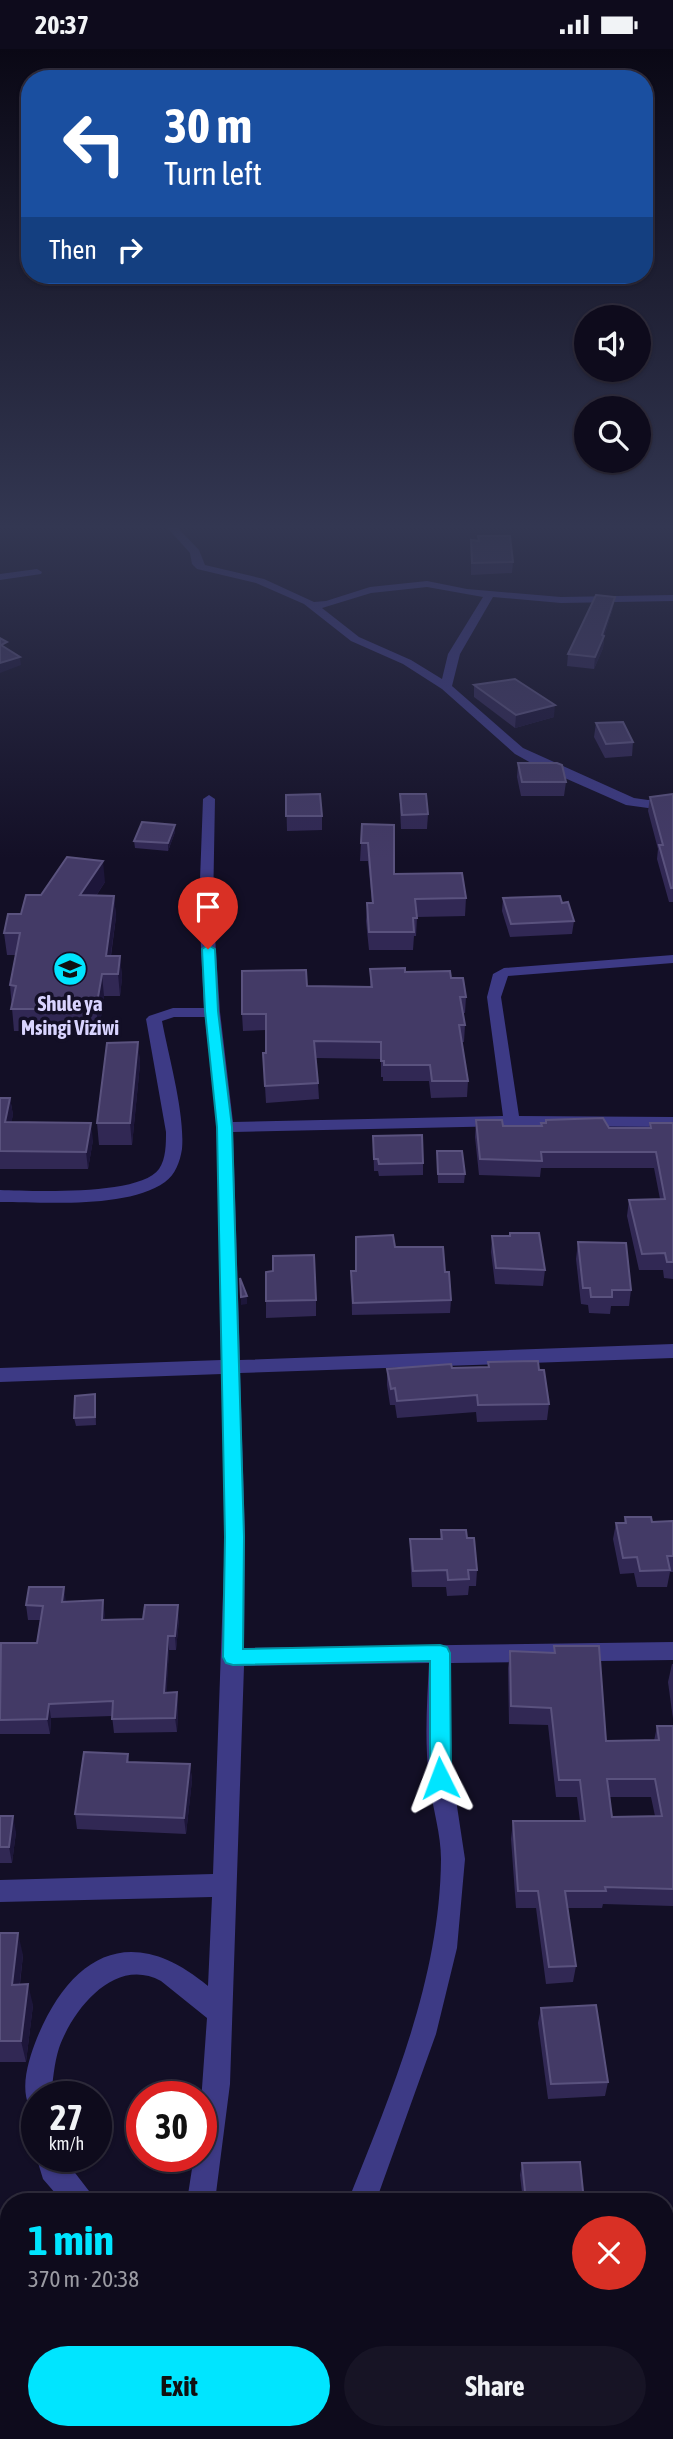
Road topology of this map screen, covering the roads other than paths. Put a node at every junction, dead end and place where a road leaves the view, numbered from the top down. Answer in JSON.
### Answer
{"nodes":[{"id":1,"x":352,"y":637,"type":"edge"},
{"id":2,"x":465,"y":637,"type":"edge"},
{"id":3,"x":446,"y":687,"type":"junction"},
{"id":4,"x":209,"y":799,"type":"dead end"},
{"id":5,"x":673,"y":801,"type":"edge"},
{"id":6,"x":673,"y":959,"type":"edge"},
{"id":7,"x":212,"y":1011,"type":"junction"},
{"id":8,"x":512,"y":1121,"type":"junction"},
{"id":9,"x":673,"y":1122,"type":"edge"},
{"id":10,"x":225,"y":1127,"type":"junction"},
{"id":11,"x":0,"y":1196,"type":"edge"},
{"id":12,"x":673,"y":1351,"type":"edge"},
{"id":13,"x":229,"y":1366,"type":"junction"},
{"id":14,"x":0,"y":1375,"type":"edge"},
{"id":15,"x":673,"y":1651,"type":"edge"},
{"id":16,"x":440,"y":1653,"type":"junction"},
{"id":17,"x":233,"y":1657,"type":"junction"},
{"id":18,"x":223,"y":1885,"type":"junction"},
{"id":19,"x":0,"y":1891,"type":"edge"},
{"id":20,"x":219,"y":2012,"type":"junction"},
{"id":21,"x":40,"y":2081,"type":"edge"},
{"id":22,"x":55,"y":2172,"type":"edge"},
{"id":23,"x":72,"y":2193,"type":"edge"},
{"id":24,"x":202,"y":2193,"type":"edge"},
{"id":25,"x":365,"y":2193,"type":"edge"}],
"edges":[{"from":1,"to":3,"type":"street"},
{"from":2,"to":3,"type":"street"},
{"from":3,"to":5,"type":"street"},
{"from":4,"to":7,"type":"street"},
{"from":6,"to":8,"type":"street"},
{"from":7,"to":10,"type":"street"},
{"from":7,"to":11,"type":"street"},
{"from":8,"to":9,"type":"street"},
{"from":8,"to":10,"type":"street"},
{"from":10,"to":13,"type":"street"},
{"from":12,"to":13,"type":"street"},
{"from":13,"to":14,"type":"street"},
{"from":13,"to":17,"type":"street"},
{"from":15,"to":16,"type":"street"},
{"from":16,"to":17,"type":"street"},
{"from":16,"to":25,"type":"street"},
{"from":17,"to":18,"type":"street"},
{"from":18,"to":19,"type":"street"},
{"from":18,"to":20,"type":"street"},
{"from":20,"to":21,"type":"street"},
{"from":20,"to":24,"type":"street"},
{"from":22,"to":23,"type":"street"}]}
